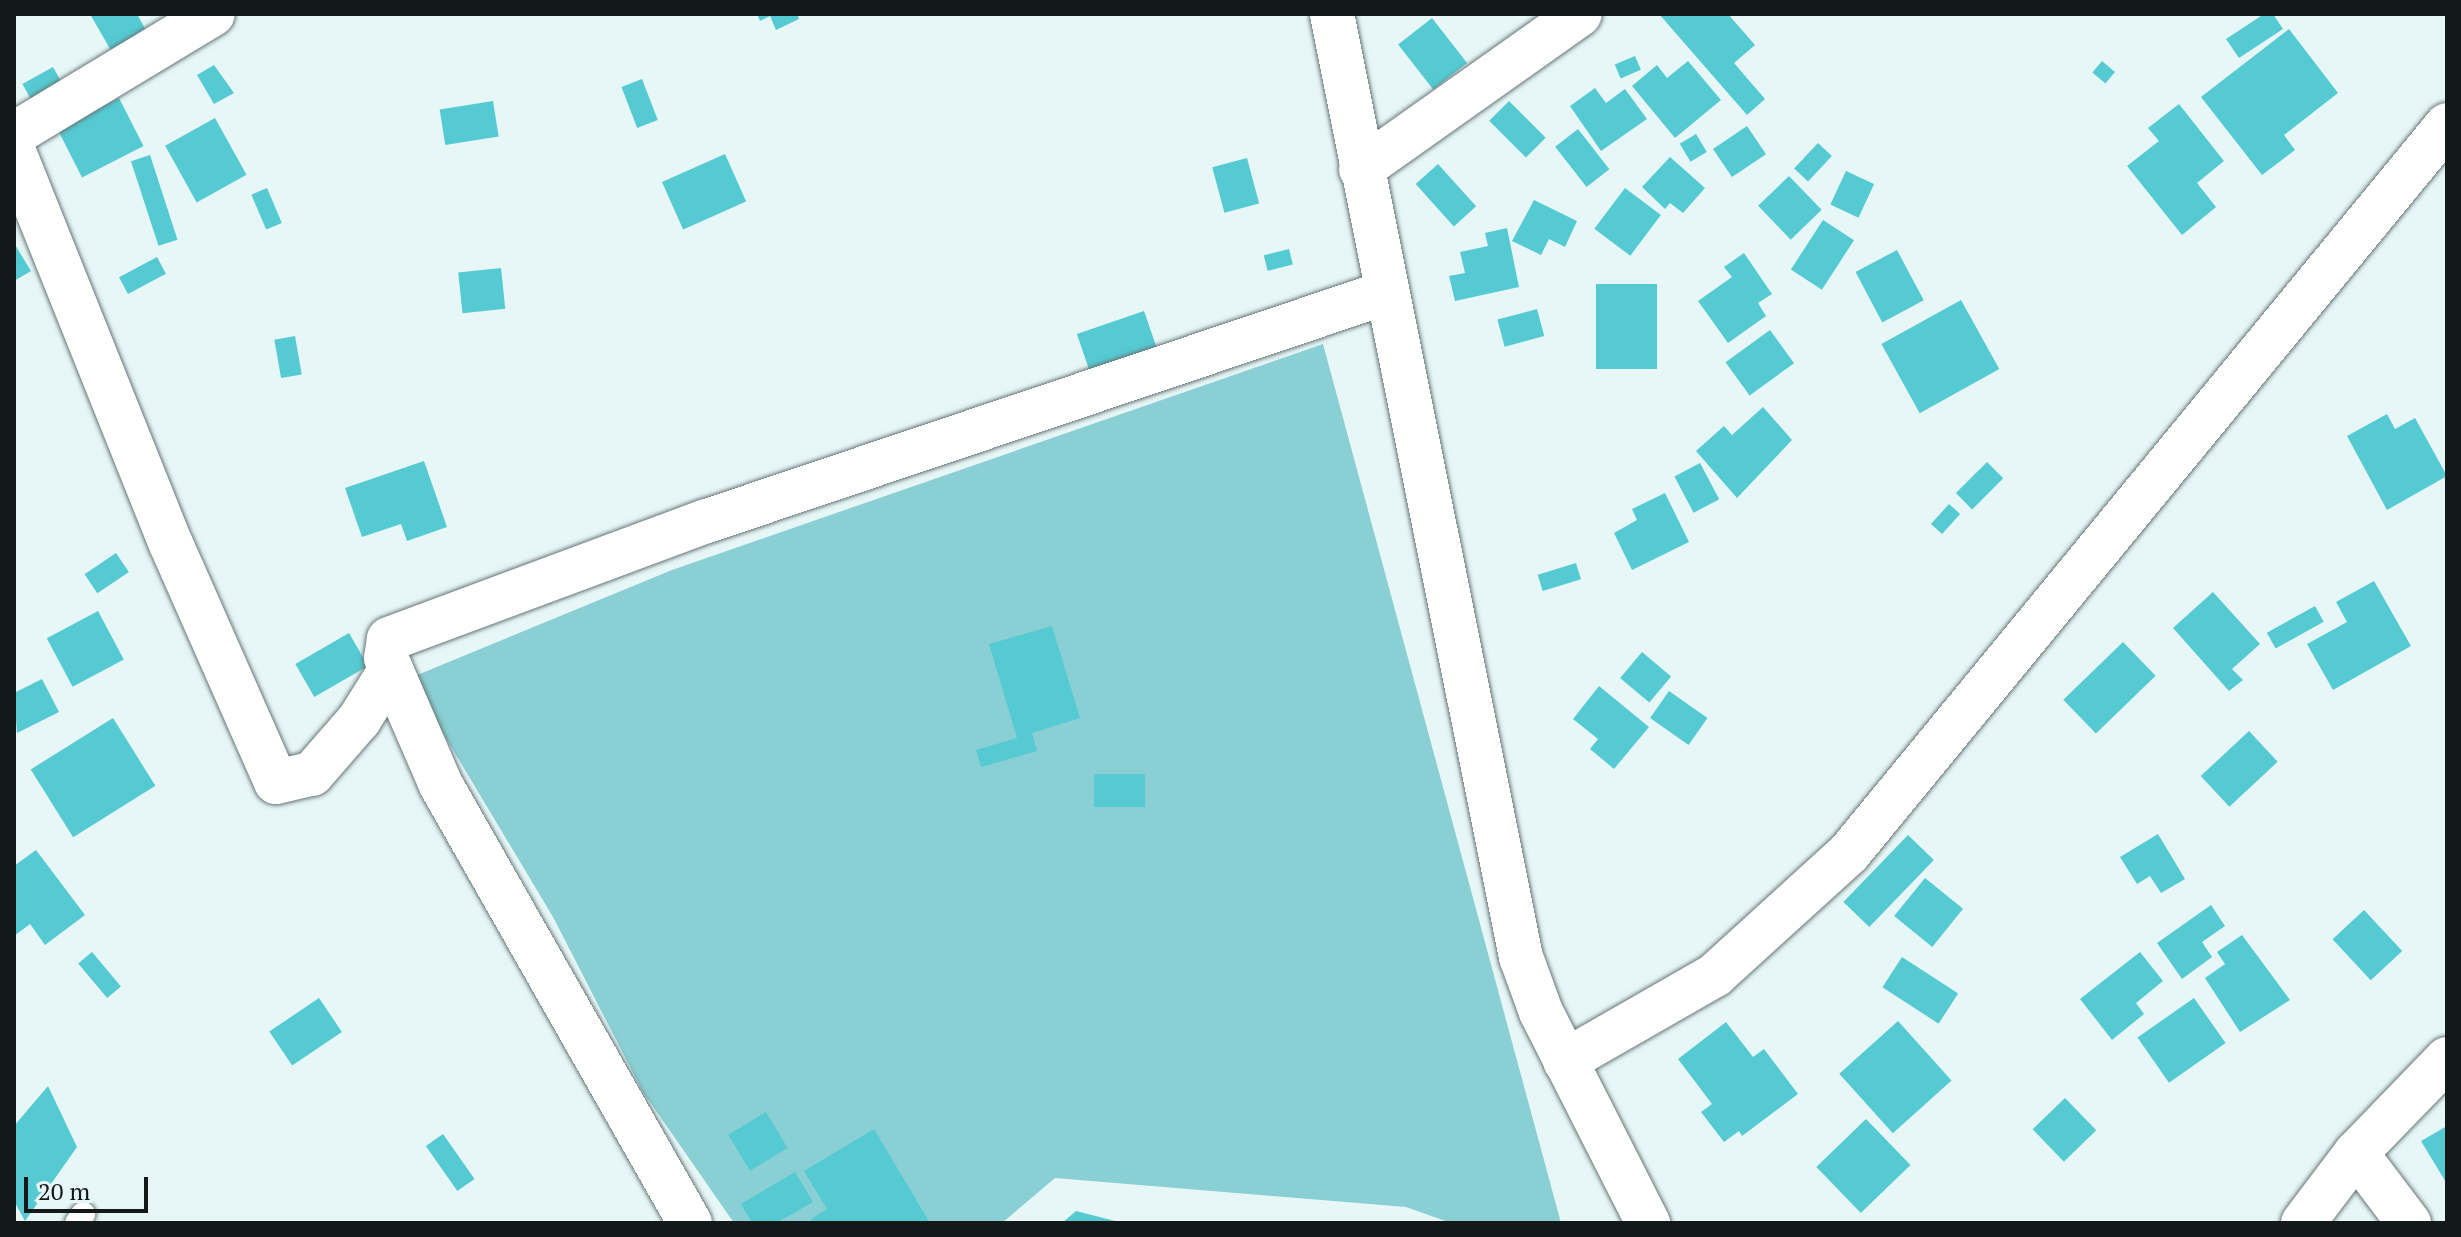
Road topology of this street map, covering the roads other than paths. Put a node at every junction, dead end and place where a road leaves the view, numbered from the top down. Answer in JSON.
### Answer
{"nodes":[{"id":1,"x":213,"y":14,"type":"edge"},
{"id":2,"x":1332,"y":14,"type":"edge"},
{"id":3,"x":1580,"y":14,"type":"edge"},
{"id":4,"x":2447,"y":125,"type":"edge"},
{"id":5,"x":14,"y":134,"type":"edge"},
{"id":6,"x":14,"y":152,"type":"edge"},
{"id":7,"x":1361,"y":169,"type":"junction"},
{"id":8,"x":1385,"y":293,"type":"junction"},
{"id":9,"x":391,"y":669,"type":"junction"},
{"id":10,"x":2447,"y":1059,"type":"edge"},
{"id":11,"x":1565,"y":1061,"type":"junction"},
{"id":12,"x":2356,"y":1153,"type":"junction"},
{"id":13,"x":690,"y":1223,"type":"edge"},
{"id":14,"x":1648,"y":1223,"type":"edge"},
{"id":15,"x":2303,"y":1223,"type":"edge"},
{"id":16,"x":2409,"y":1223,"type":"edge"}],
"edges":[{"from":1,"to":5,"type":"street"},
{"from":2,"to":7,"type":"street"},
{"from":3,"to":7,"type":"street"},
{"from":4,"to":11,"type":"street"},
{"from":6,"to":9,"type":"street"},
{"from":7,"to":8,"type":"street"},
{"from":8,"to":9,"type":"street"},
{"from":8,"to":11,"type":"street"},
{"from":9,"to":13,"type":"street"},
{"from":10,"to":12,"type":"street"},
{"from":11,"to":14,"type":"street"},
{"from":12,"to":15,"type":"street"},
{"from":12,"to":16,"type":"street"}]}
